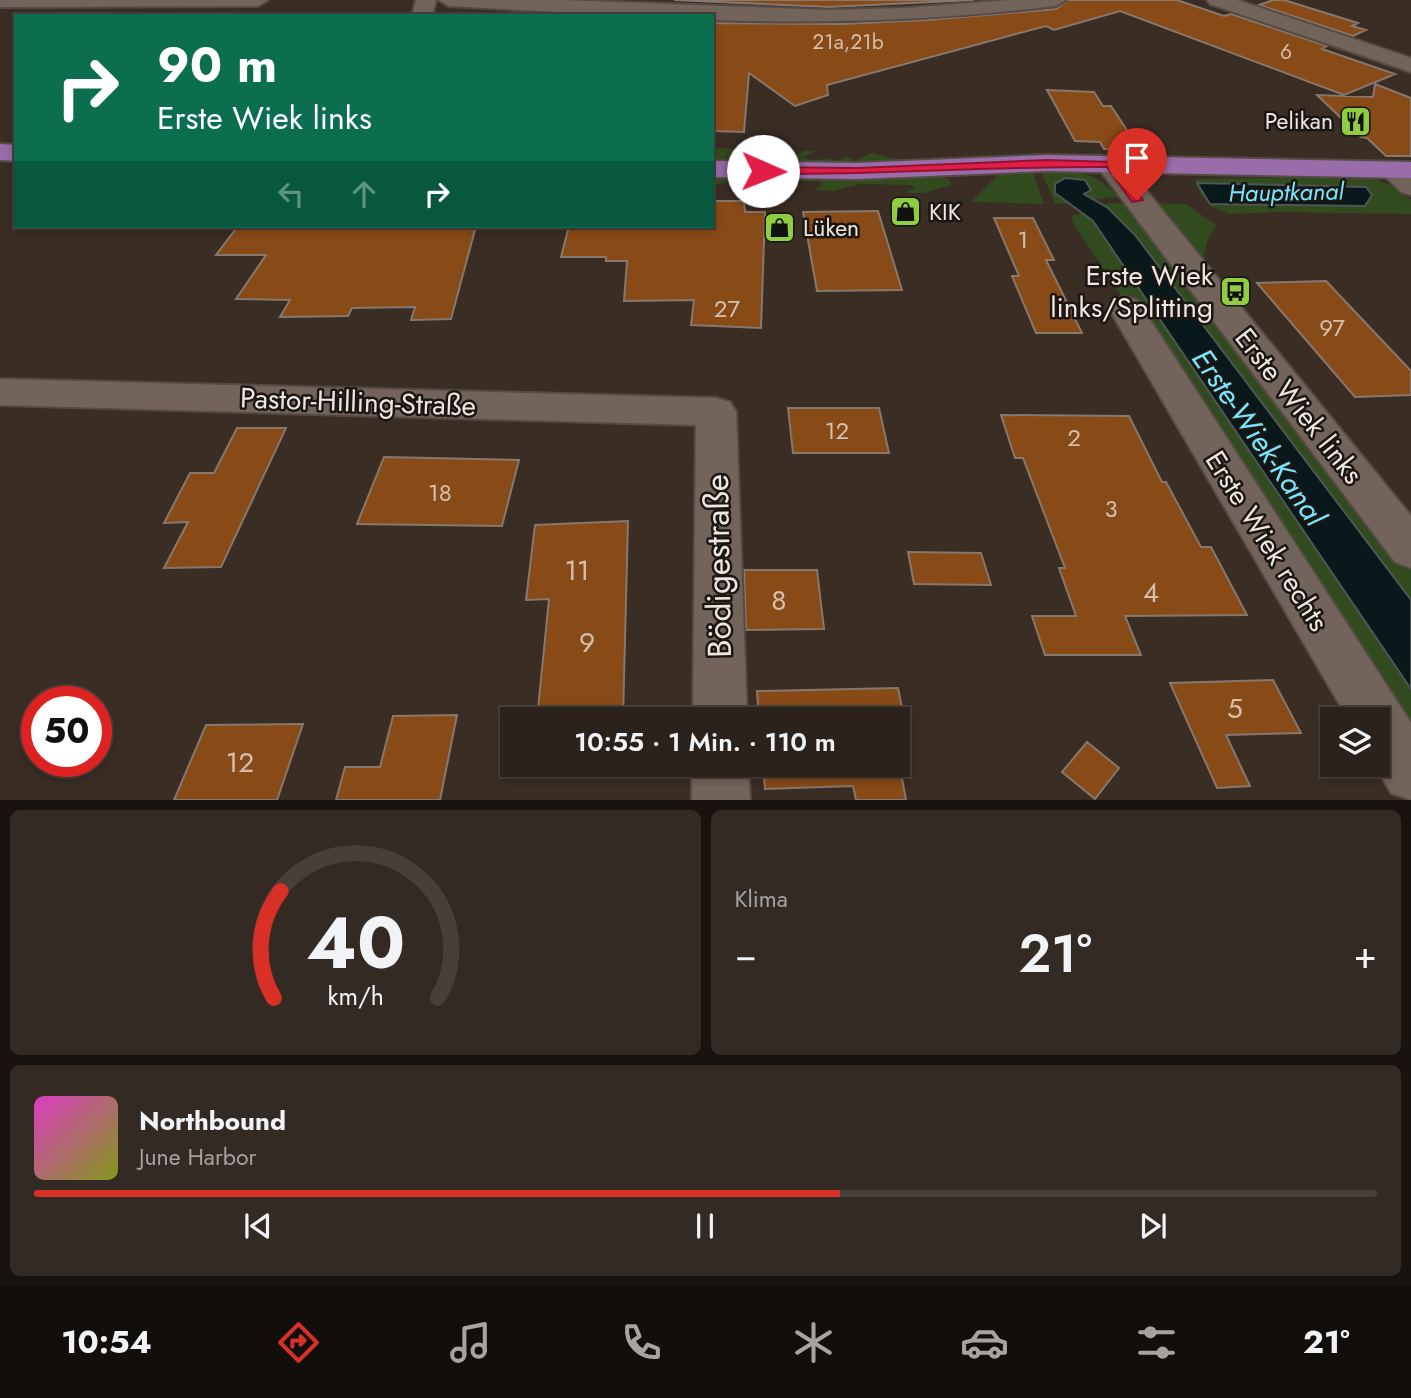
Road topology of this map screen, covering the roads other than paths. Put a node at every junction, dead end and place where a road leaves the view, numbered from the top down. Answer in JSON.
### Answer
{"nodes":[{"id":1,"x":258,"y":0,"type":"edge"},
{"id":2,"x":449,"y":0,"type":"edge"},
{"id":3,"x":1056,"y":0,"type":"edge"},
{"id":4,"x":1217,"y":0,"type":"edge"},
{"id":5,"x":0,"y":1,"type":"edge"},
{"id":6,"x":1411,"y":65,"type":"edge"},
{"id":7,"x":1110,"y":164,"type":"junction"},
{"id":8,"x":714,"y":169,"type":"edge"},
{"id":9,"x":1405,"y":175,"type":"edge"},
{"id":10,"x":1125,"y":307,"type":"dead end"},
{"id":11,"x":0,"y":392,"type":"edge"},
{"id":12,"x":716,"y":412,"type":"joint"},
{"id":13,"x":1411,"y":549,"type":"edge"},
{"id":14,"x":720,"y":707,"type":"edge"},
{"id":15,"x":1411,"y":773,"type":"edge"},
{"id":16,"x":720,"y":777,"type":"edge"},
{"id":17,"x":721,"y":800,"type":"edge"}],
"edges":[{"from":1,"to":5,"type":"street"},
{"from":2,"to":3,"type":"street"},
{"from":4,"to":6,"type":"street"},
{"from":7,"to":8,"type":"main road"},
{"from":7,"to":9,"type":"main road"},
{"from":7,"to":13,"type":"street","name":"Erste Wiek links"},
{"from":10,"to":15,"type":"street","name":"Erste Wiek rechts"},
{"from":11,"to":12,"type":"street","name":"Pastor-Hilling-Straße"},
{"from":12,"to":14,"type":"street","name":"Bödigestraße"},
{"from":16,"to":17,"type":"street"}]}
